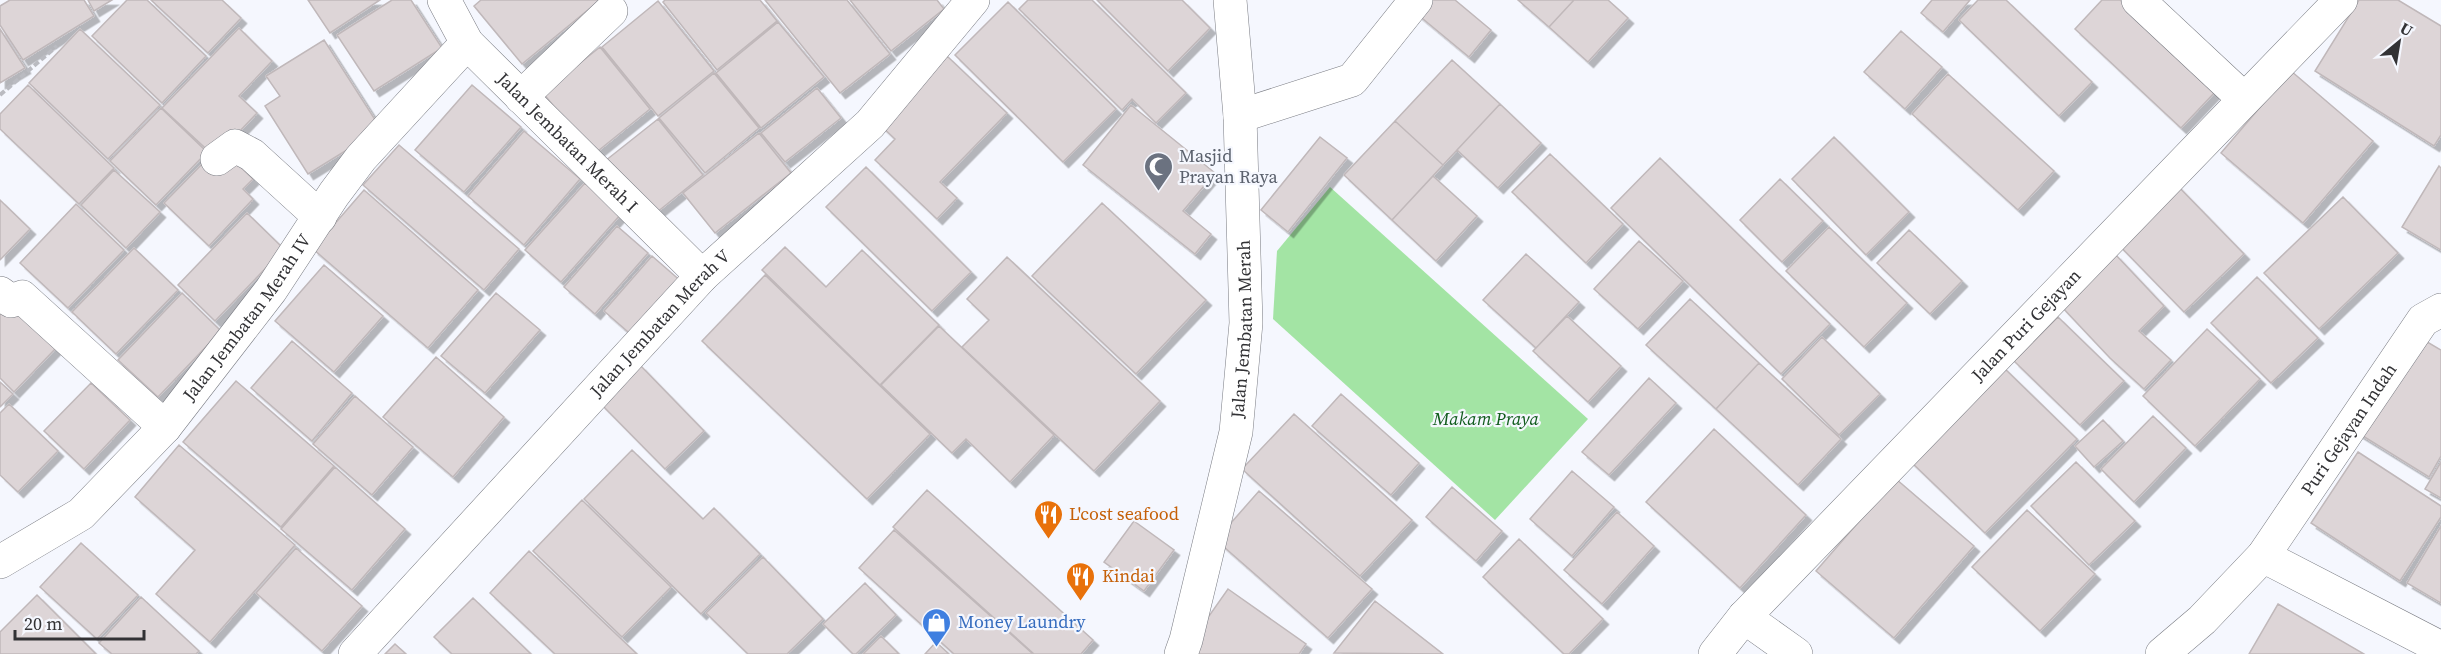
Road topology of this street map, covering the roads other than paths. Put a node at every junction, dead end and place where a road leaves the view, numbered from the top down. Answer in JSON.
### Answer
{"nodes":[{"id":1,"x":444,"y":0,"type":"edge"},
{"id":2,"x":973,"y":0,"type":"edge"},
{"id":3,"x":1230,"y":0,"type":"edge"},
{"id":4,"x":1416,"y":0,"type":"edge"},
{"id":5,"x":2138,"y":0,"type":"edge"},
{"id":6,"x":2341,"y":0,"type":"edge"},
{"id":7,"x":611,"y":11,"type":"dead end"},
{"id":8,"x":467,"y":43,"type":"junction"},
{"id":9,"x":521,"y":97,"type":"junction"},
{"id":10,"x":2244,"y":99,"type":"junction"},
{"id":11,"x":1240,"y":116,"type":"junction"},
{"id":12,"x":217,"y":159,"type":"dead end"},
{"id":13,"x":320,"y":217,"type":"junction"},
{"id":14,"x":702,"y":276,"type":"junction"},
{"id":15,"x":0,"y":293,"type":"edge"},
{"id":16,"x":2441,"y":310,"type":"edge"},
{"id":17,"x":165,"y":427,"type":"junction"},
{"id":18,"x":2263,"y":556,"type":"junction"},
{"id":19,"x":0,"y":562,"type":"edge"},
{"id":20,"x":1744,"y":617,"type":"junction"},
{"id":21,"x":2202,"y":620,"type":"junction"},
{"id":22,"x":2441,"y":648,"type":"edge"},
{"id":23,"x":355,"y":654,"type":"edge"},
{"id":24,"x":1181,"y":654,"type":"edge"},
{"id":25,"x":1715,"y":654,"type":"edge"},
{"id":26,"x":1796,"y":654,"type":"edge"},
{"id":27,"x":2162,"y":654,"type":"edge"},
{"id":28,"x":2194,"y":654,"type":"edge"}],
"edges":[{"from":1,"to":8,"type":"street","name":"Jalan Jembatan Merah I"},
{"from":2,"to":14,"type":"street","name":"Jalan Jembatan Merah V"},
{"from":3,"to":11,"type":"street","name":"Jalan Jembatan Merah"},
{"from":4,"to":11,"type":"street"},
{"from":5,"to":10,"type":"street"},
{"from":6,"to":10,"type":"street","name":"Jalan Puri Gejayan"},
{"from":7,"to":9,"type":"street"},
{"from":8,"to":9,"type":"street","name":"Jalan Jembatan Merah I"},
{"from":8,"to":13,"type":"street","name":"Jalan Jembatan Merah IV"},
{"from":9,"to":14,"type":"street","name":"Jalan Jembatan Merah I"},
{"from":10,"to":20,"type":"street","name":"Jalan Puri Gejayan"},
{"from":11,"to":24,"type":"street","name":"Jalan Jembatan Merah"},
{"from":12,"to":13,"type":"street"},
{"from":13,"to":17,"type":"street","name":"Jalan Jembatan Merah IV"},
{"from":14,"to":23,"type":"street","name":"Jalan Jembatan Merah V"},
{"from":15,"to":17,"type":"street"},
{"from":16,"to":18,"type":"street","name":"Puri Gejayan Indah"},
{"from":17,"to":19,"type":"street","name":"Jalan Jembatan Merah IV"},
{"from":18,"to":21,"type":"street","name":"Puri Gejayan Indah"},
{"from":18,"to":22,"type":"street"},
{"from":20,"to":25,"type":"street","name":"Jalan Puri Gejayan"},
{"from":20,"to":26,"type":"street"},
{"from":21,"to":27,"type":"street","name":"Puri Gejayan Indah"},
{"from":21,"to":28,"type":"street"}]}
